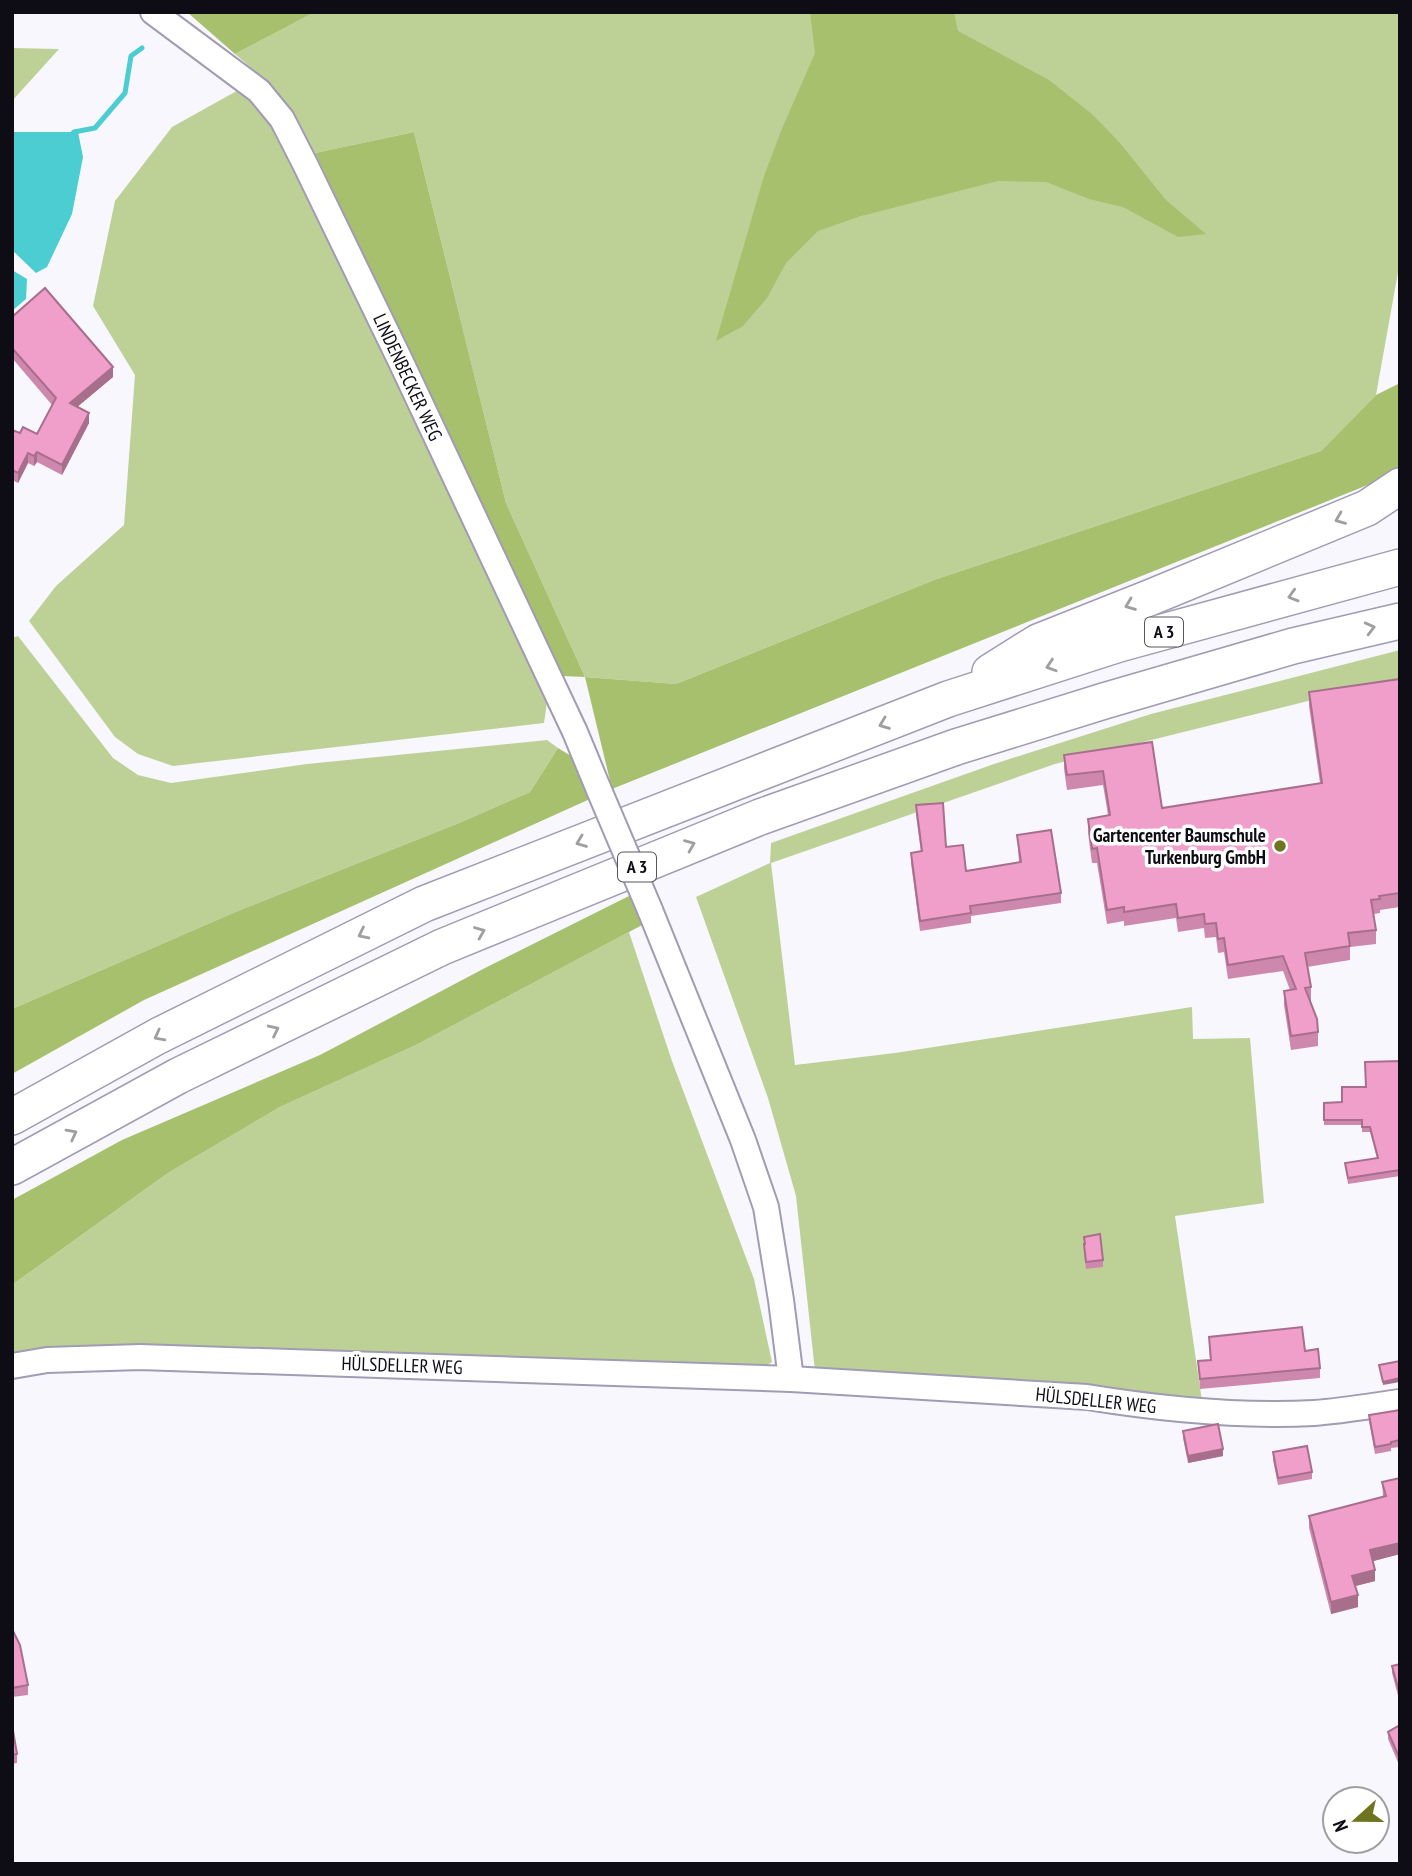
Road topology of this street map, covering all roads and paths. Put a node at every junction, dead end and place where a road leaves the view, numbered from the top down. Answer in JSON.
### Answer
{"nodes":[{"id":1,"x":153,"y":12,"type":"edge"},
{"id":2,"x":1400,"y":486,"type":"edge"},
{"id":3,"x":1400,"y":567,"type":"edge"},
{"id":4,"x":1400,"y":621,"type":"edge"},
{"id":5,"x":948,"y":699,"type":"junction"},
{"id":6,"x":12,"y":1118,"type":"edge"},
{"id":7,"x":12,"y":1167,"type":"edge"},
{"id":8,"x":12,"y":1366,"type":"edge"},
{"id":9,"x":791,"y":1379,"type":"junction"},
{"id":10,"x":1400,"y":1402,"type":"edge"}],
"edges":[{"from":1,"to":9,"type":"street","name":"LINDENBECKER WEG","bridge":true},
{"from":2,"to":5,"type":"highway","one_way":true},
{"from":3,"to":5,"type":"highway","number":"A 3","one_way":true},
{"from":7,"to":4,"type":"highway","number":"A 3","one_way":true},
{"from":5,"to":6,"type":"highway","number":"A 3","one_way":true},
{"from":8,"to":9,"type":"street","name":"HÜLSDELLER WEG"},
{"from":9,"to":10,"type":"street","name":"HÜLSDELLER WEG"}]}
